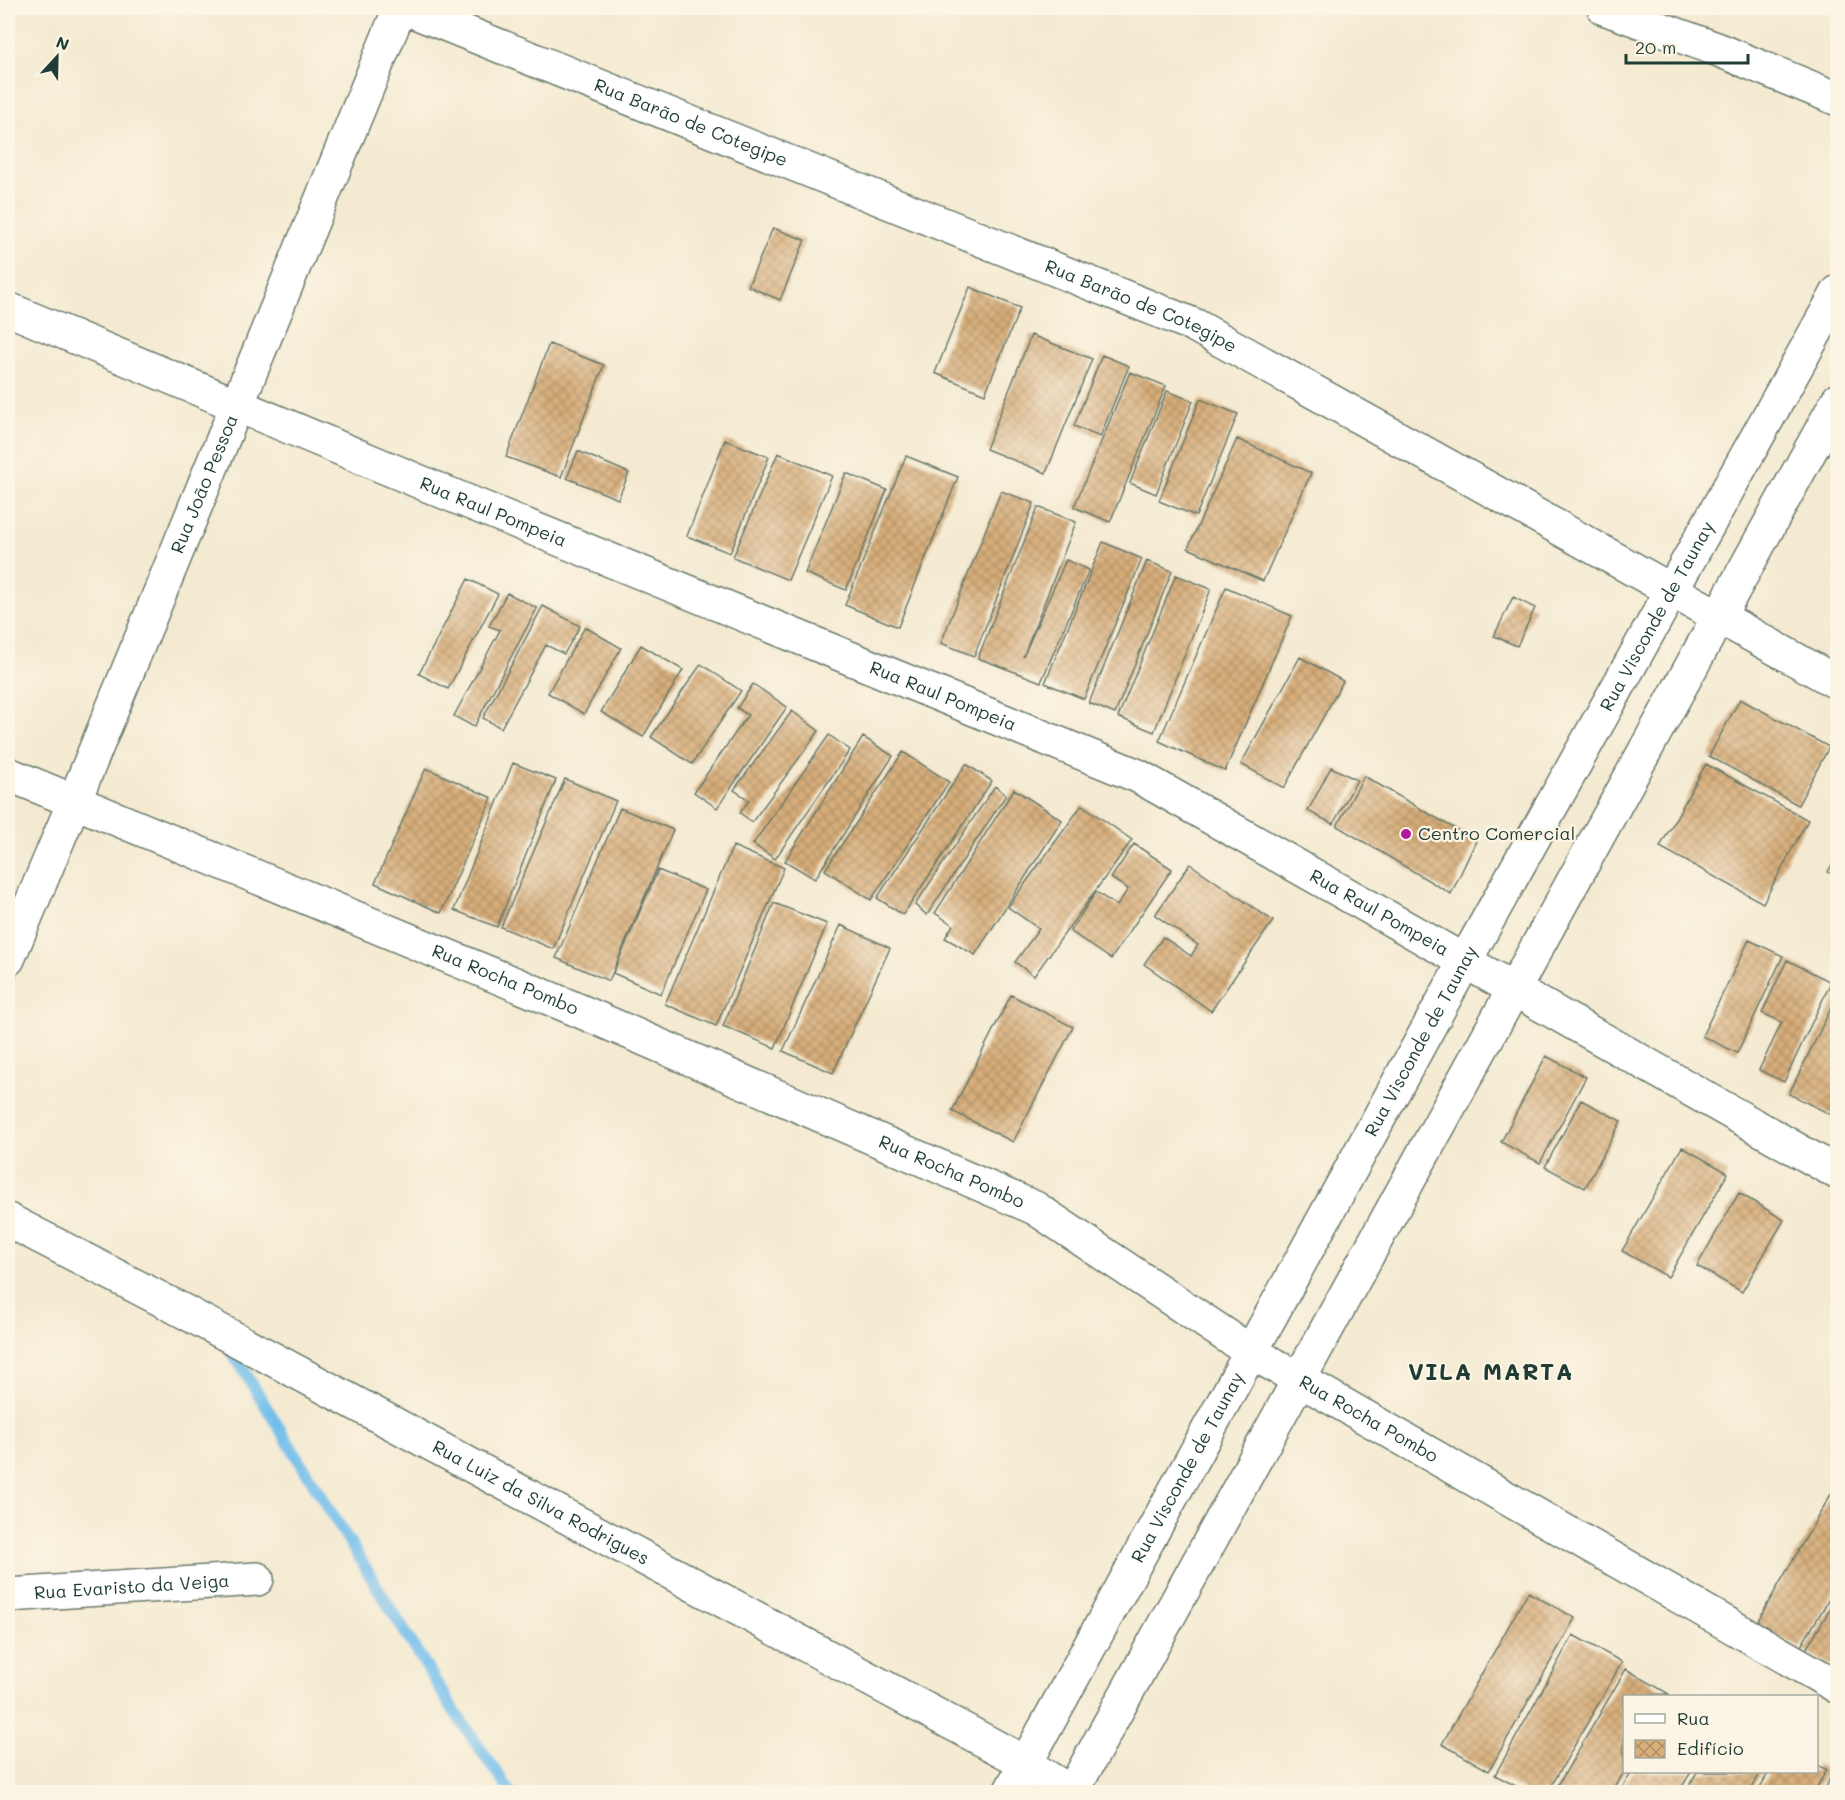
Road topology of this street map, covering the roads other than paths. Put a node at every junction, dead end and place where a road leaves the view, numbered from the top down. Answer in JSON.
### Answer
{"nodes":[{"id":1,"x":400,"y":8,"type":"edge"},
{"id":2,"x":405,"y":8,"type":"edge"},
{"id":3,"x":1604,"y":8,"type":"edge"},
{"id":4,"x":1838,"y":99,"type":"edge"},
{"id":5,"x":1838,"y":292,"type":"edge"},
{"id":6,"x":8,"y":309,"type":"edge"},
{"id":7,"x":1838,"y":400,"type":"edge"},
{"id":8,"x":235,"y":405,"type":"junction"},
{"id":9,"x":1671,"y":593,"type":"junction"},
{"id":10,"x":1717,"y":617,"type":"junction"},
{"id":11,"x":1838,"y":683,"type":"edge"},
{"id":12,"x":8,"y":774,"type":"edge"},
{"id":13,"x":74,"y":802,"type":"junction"},
{"id":14,"x":8,"y":959,"type":"edge"},
{"id":15,"x":1465,"y":961,"type":"junction"},
{"id":16,"x":1513,"y":989,"type":"junction"},
{"id":17,"x":1838,"y":1173,"type":"edge"},
{"id":18,"x":8,"y":1220,"type":"edge"},
{"id":19,"x":1251,"y":1352,"type":"junction"},
{"id":20,"x":1300,"y":1381,"type":"junction"},
{"id":21,"x":257,"y":1579,"type":"dead end"},
{"id":22,"x":8,"y":1595,"type":"edge"},
{"id":23,"x":1838,"y":1687,"type":"edge"},
{"id":24,"x":1025,"y":1764,"type":"junction"},
{"id":25,"x":1010,"y":1792,"type":"edge"},
{"id":26,"x":1072,"y":1792,"type":"edge"}],
"edges":[{"from":1,"to":8,"type":"street","name":"Rua João Pessoa"},
{"from":2,"to":9,"type":"street","name":"Rua Barão de Cotegipe"},
{"from":3,"to":4,"type":"street"},
{"from":5,"to":9,"type":"street","name":"Rua Visconde de Taunay"},
{"from":6,"to":8,"type":"street","name":"Rua Raul Pompeia"},
{"from":7,"to":10,"type":"street"},
{"from":8,"to":13,"type":"street","name":"Rua João Pessoa"},
{"from":8,"to":15,"type":"street","name":"Rua Raul Pompeia"},
{"from":9,"to":10,"type":"street","name":"Rua Barão de Cotegipe"},
{"from":9,"to":15,"type":"street","name":"Rua Visconde de Taunay"},
{"from":10,"to":11,"type":"street","name":"Rua Barão de Cotegipe"},
{"from":10,"to":16,"type":"street"},
{"from":12,"to":13,"type":"street","name":"Rua Rocha Pombo"},
{"from":13,"to":14,"type":"street","name":"Rua João Pessoa"},
{"from":13,"to":19,"type":"street","name":"Rua Rocha Pombo"},
{"from":15,"to":16,"type":"street","name":"Rua Raul Pompeia"},
{"from":15,"to":19,"type":"street","name":"Rua Visconde de Taunay"},
{"from":16,"to":17,"type":"street","name":"Rua Raul Pompeia"},
{"from":16,"to":20,"type":"street"},
{"from":18,"to":24,"type":"street","name":"Rua Luiz da Silva Rodrigues"},
{"from":19,"to":20,"type":"street","name":"Rua Rocha Pombo"},
{"from":19,"to":24,"type":"street","name":"Rua Visconde de Taunay"},
{"from":20,"to":23,"type":"street","name":"Rua Rocha Pombo"},
{"from":20,"to":26,"type":"street"},
{"from":21,"to":22,"type":"street","name":"Rua Evaristo da Veiga"},
{"from":24,"to":25,"type":"street","name":"Rua Visconde de Taunay"},
{"from":24,"to":26,"type":"street","name":"Rua Luiz da Silva Rodrigues"}]}
